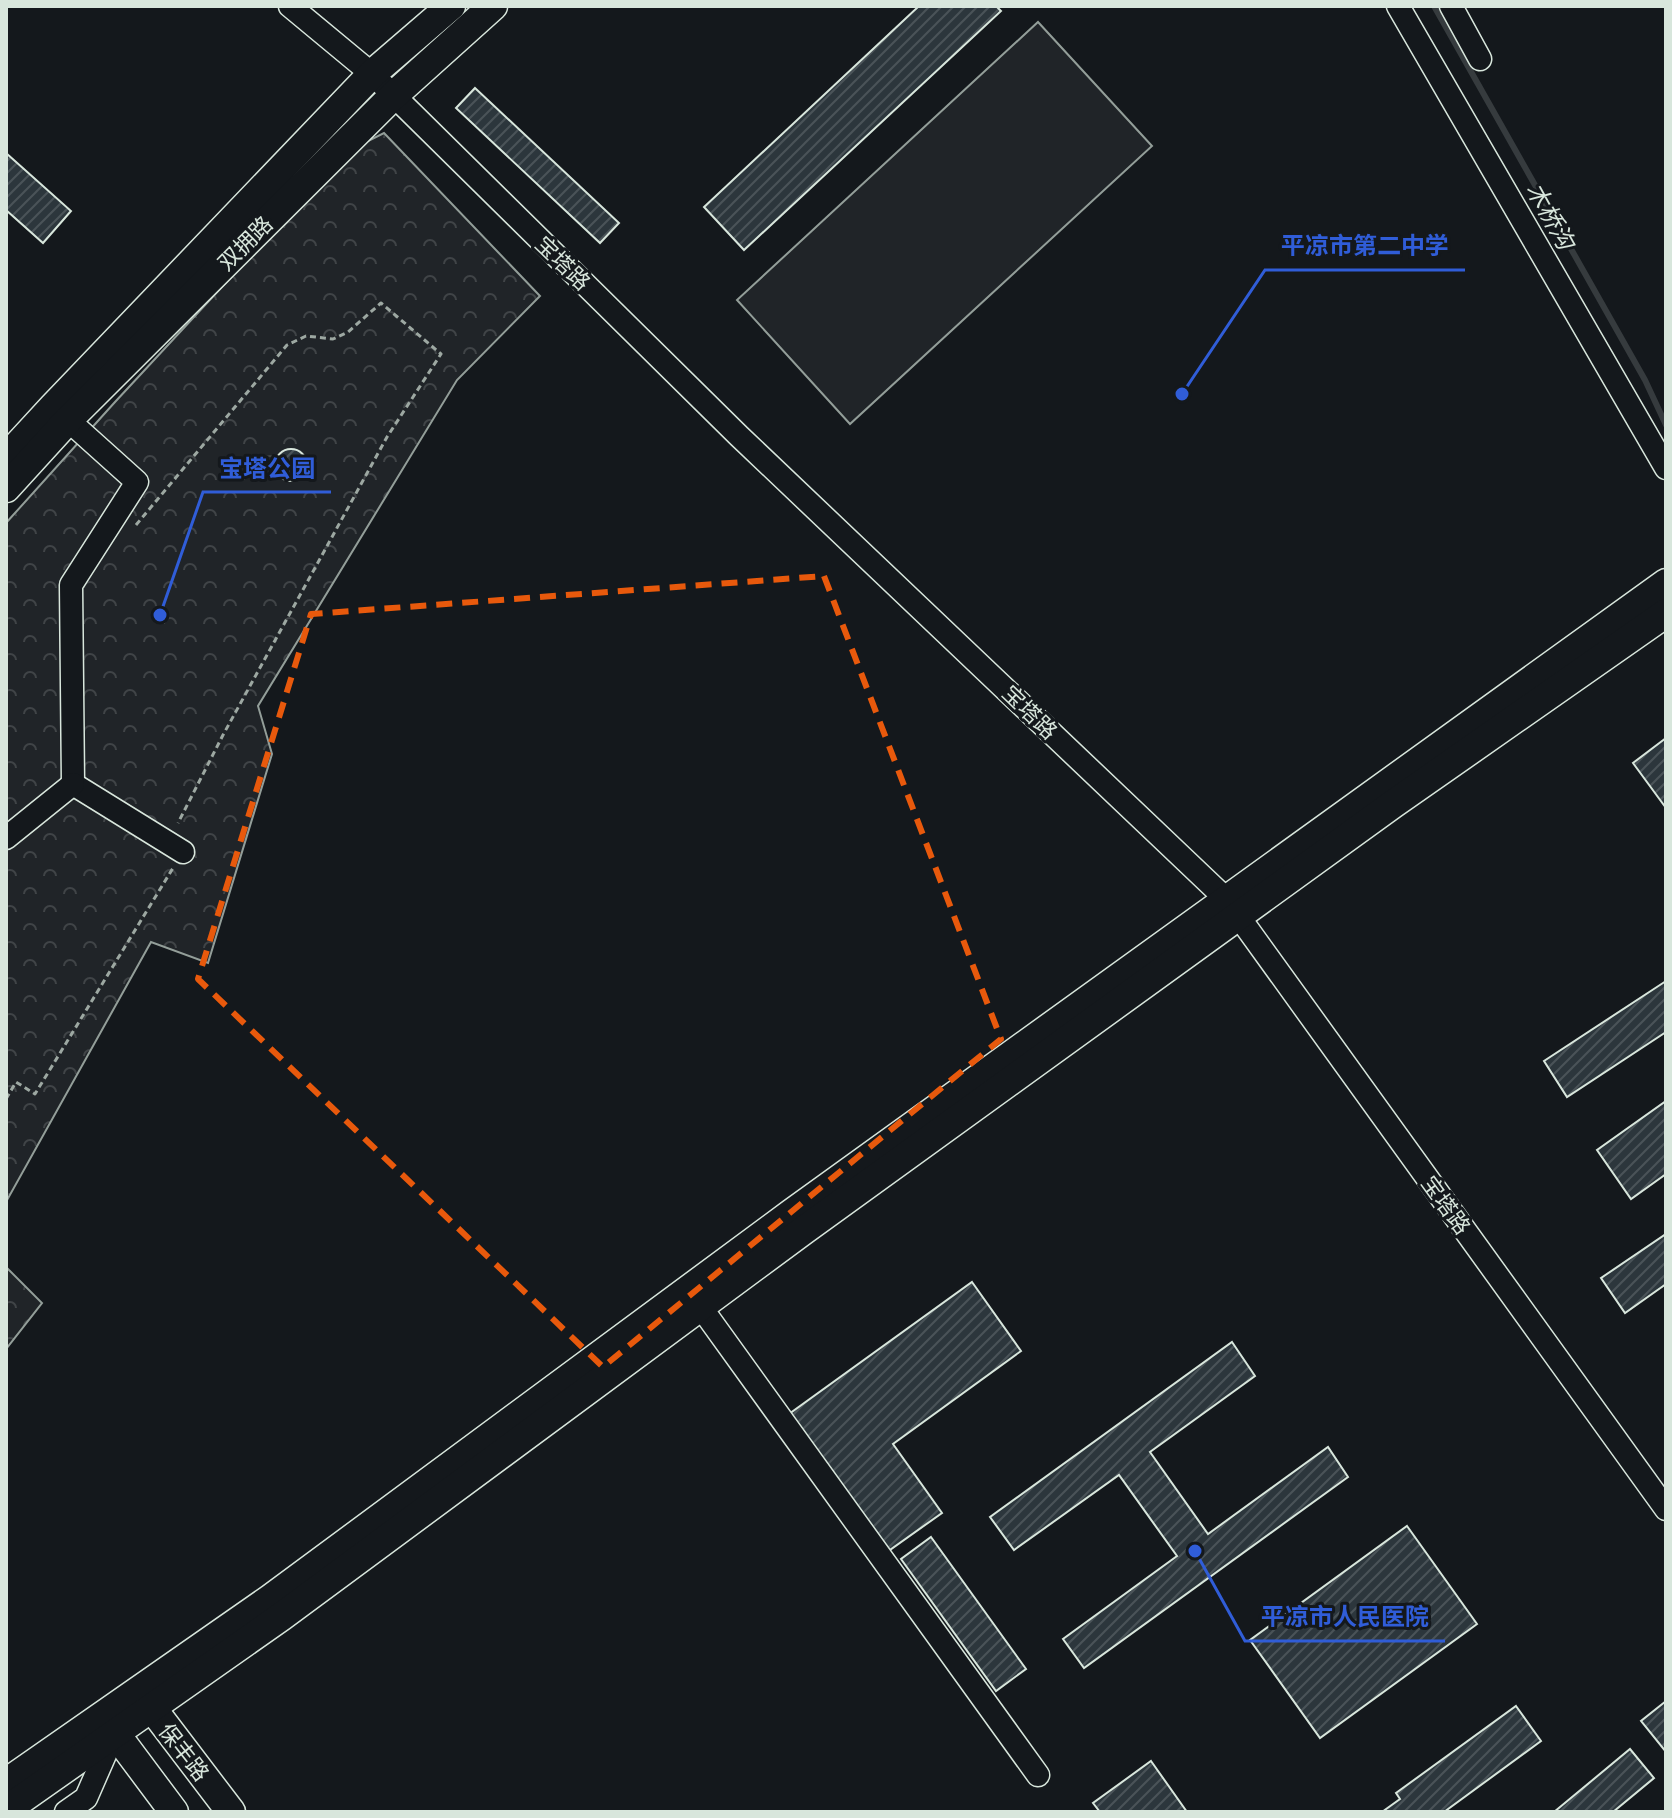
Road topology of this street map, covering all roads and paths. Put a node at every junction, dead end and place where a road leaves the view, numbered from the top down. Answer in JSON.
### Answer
{"nodes":[{"id":1,"x":290,"y":6,"type":"edge"},
{"id":2,"x":451,"y":6,"type":"edge"},
{"id":3,"x":493,"y":6,"type":"edge"},
{"id":4,"x":1398,"y":6,"type":"edge"},
{"id":5,"x":1451,"y":6,"type":"edge"},
{"id":6,"x":1480,"y":59,"type":"dead end"},
{"id":7,"x":372,"y":74,"type":"junction"},
{"id":8,"x":393,"y":96,"type":"junction"},
{"id":9,"x":68,"y":420,"type":"junction"},
{"id":10,"x":6,"y":458,"type":"edge"},
{"id":11,"x":1666,"y":468,"type":"edge"},
{"id":12,"x":6,"y":488,"type":"edge"},
{"id":13,"x":135,"y":526,"type":"dead end"},
{"id":14,"x":1666,"y":583,"type":"edge"},
{"id":15,"x":1666,"y":613,"type":"edge"},
{"id":16,"x":73,"y":784,"type":"junction"},
{"id":17,"x":6,"y":838,"type":"edge"},
{"id":18,"x":176,"y":847,"type":"junction"},
{"id":19,"x":1232,"y":908,"type":"junction"},
{"id":20,"x":6,"y":1099,"type":"edge"},
{"id":21,"x":908,"y":1142,"type":"junction"},
{"id":22,"x":700,"y":1306,"type":"junction"},
{"id":23,"x":1666,"y":1509,"type":"edge"},
{"id":24,"x":145,"y":1700,"type":"junction"},
{"id":25,"x":110,"y":1724,"type":"junction"},
{"id":26,"x":1038,"y":1775,"type":"dead end"},
{"id":27,"x":6,"y":1783,"type":"edge"},
{"id":28,"x":6,"y":1810,"type":"edge"},
{"id":29,"x":66,"y":1812,"type":"edge"},
{"id":30,"x":174,"y":1812,"type":"edge"},
{"id":31,"x":231,"y":1812,"type":"edge"}],
"edges":[{"from":1,"to":7,"type":"street","name":"宝塔路"},
{"from":2,"to":7,"type":"main road","name":"双拥路"},
{"from":3,"to":8,"type":"main road","name":"双拥路"},
{"from":4,"to":11,"type":"street"},
{"from":5,"to":6,"type":"street"},
{"from":7,"to":8,"type":"street","name":"宝塔路"},
{"from":7,"to":10,"type":"main road","name":"双拥路"},
{"from":8,"to":9,"type":"main road","name":"双拥路"},
{"from":8,"to":19,"type":"street","name":"宝塔路"},
{"from":9,"to":12,"type":"main road","name":"双拥路"},
{"from":9,"to":16,"type":"street"},
{"from":13,"to":18,"type":"path"},
{"from":14,"to":19,"type":"main road"},
{"from":15,"to":19,"type":"main road"},
{"from":16,"to":17,"type":"street"},
{"from":16,"to":18,"type":"street"},
{"from":18,"to":20,"type":"path"},
{"from":19,"to":21,"type":"main road"},
{"from":19,"to":23,"type":"street","name":"宝塔路"},
{"from":21,"to":22,"type":"main road"},
{"from":21,"to":24,"type":"main road"},
{"from":22,"to":24,"type":"main road"},
{"from":22,"to":26,"type":"street"},
{"from":24,"to":25,"type":"main road"},
{"from":24,"to":31,"type":"main road","name":"保丰路"},
{"from":25,"to":27,"type":"main road"},
{"from":25,"to":28,"type":"main road"},
{"from":25,"to":29,"type":"street"},
{"from":25,"to":30,"type":"main road","name":"保丰路"}]}
